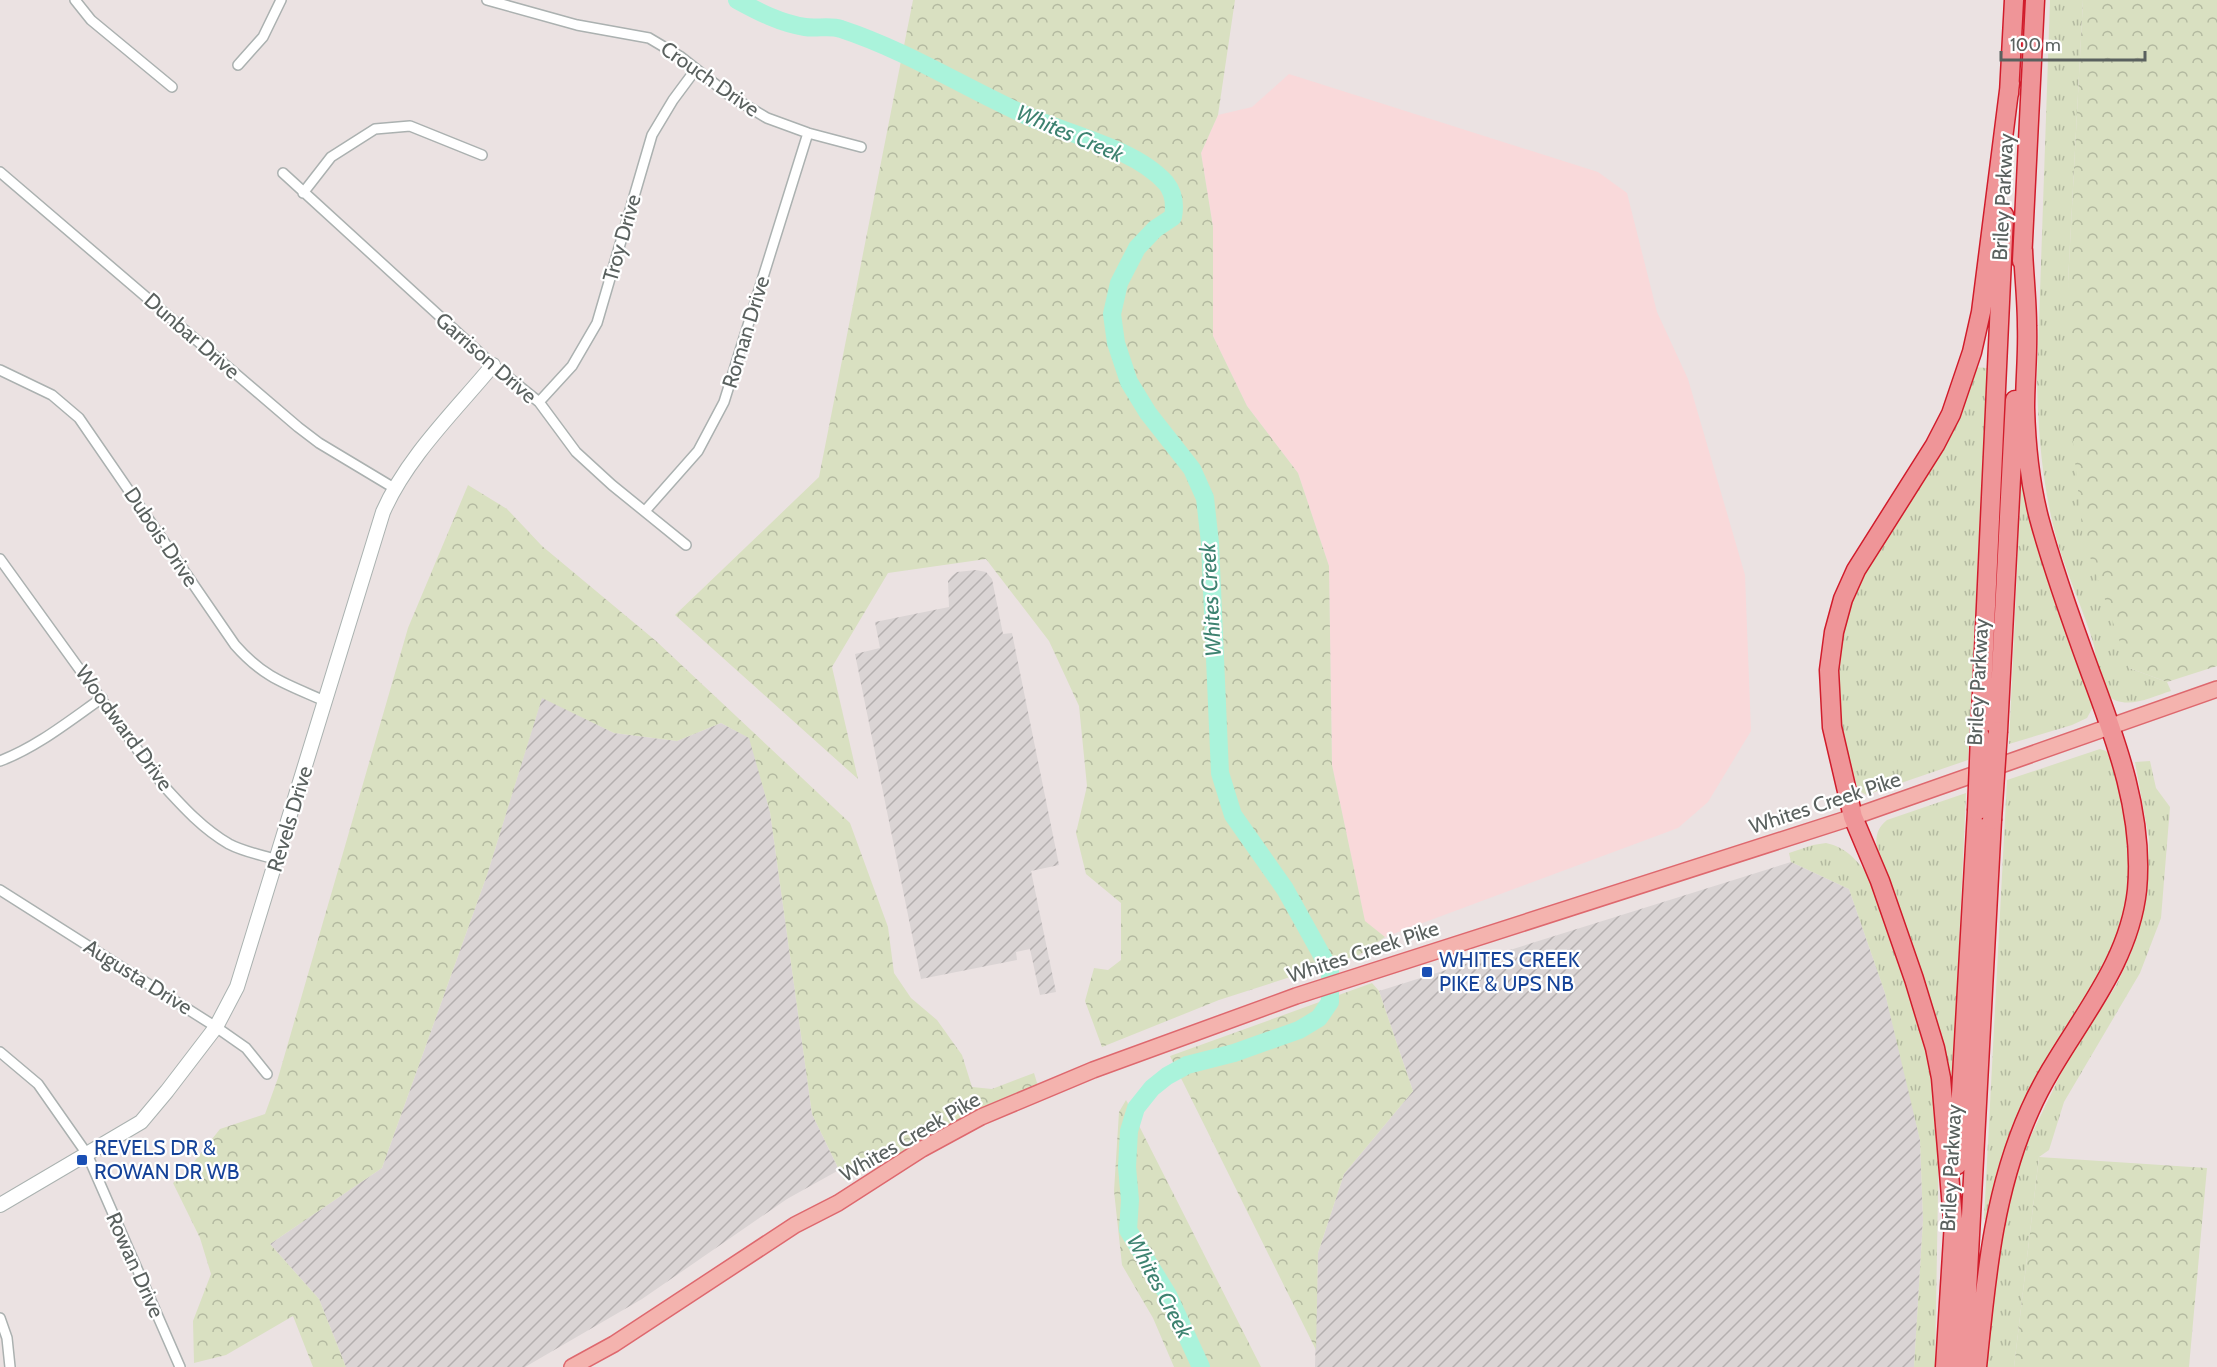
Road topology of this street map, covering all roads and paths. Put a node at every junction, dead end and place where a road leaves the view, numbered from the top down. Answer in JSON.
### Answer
{"nodes":[{"id":1,"x":75,"y":0,"type":"edge"},
{"id":2,"x":281,"y":0,"type":"edge"},
{"id":3,"x":487,"y":0,"type":"edge"},
{"id":4,"x":2014,"y":0,"type":"edge"},
{"id":5,"x":2035,"y":0,"type":"edge"},
{"id":6,"x":238,"y":65,"type":"dead end"},
{"id":7,"x":696,"y":69,"type":"junction"},
{"id":8,"x":2010,"y":83,"type":"junction"},
{"id":9,"x":172,"y":87,"type":"dead end"},
{"id":10,"x":808,"y":133,"type":"junction"},
{"id":11,"x":861,"y":147,"type":"dead end"},
{"id":12,"x":482,"y":154,"type":"dead end"},
{"id":13,"x":0,"y":172,"type":"edge"},
{"id":14,"x":283,"y":173,"type":"dead end"},
{"id":15,"x":303,"y":193,"type":"junction"},
{"id":16,"x":2023,"y":250,"type":"junction"},
{"id":17,"x":493,"y":365,"type":"junction"},
{"id":18,"x":0,"y":370,"type":"edge"},
{"id":19,"x":539,"y":402,"type":"junction"},
{"id":20,"x":394,"y":488,"type":"junction"},
{"id":21,"x":645,"y":511,"type":"junction"},
{"id":22,"x":686,"y":545,"type":"dead end"},
{"id":23,"x":0,"y":559,"type":"edge"},
{"id":24,"x":2217,"y":689,"type":"edge"},
{"id":25,"x":102,"y":698,"type":"junction"},
{"id":26,"x":325,"y":700,"type":"junction"},
{"id":27,"x":2111,"y":726,"type":"junction"},
{"id":28,"x":1989,"y":733,"type":"junction"},
{"id":29,"x":0,"y":761,"type":"edge"},
{"id":30,"x":1985,"y":816,"type":"junction"},
{"id":31,"x":1853,"y":817,"type":"junction"},
{"id":32,"x":278,"y":860,"type":"junction"},
{"id":33,"x":0,"y":890,"type":"edge"},
{"id":34,"x":216,"y":1027,"type":"junction"},
{"id":35,"x":0,"y":1052,"type":"edge"},
{"id":36,"x":267,"y":1074,"type":"dead end"},
{"id":37,"x":87,"y":1154,"type":"junction"},
{"id":38,"x":0,"y":1205,"type":"edge"},
{"id":39,"x":1954,"y":1232,"type":"junction"},
{"id":40,"x":0,"y":1318,"type":"edge"},
{"id":41,"x":10,"y":1367,"type":"edge"},
{"id":42,"x":180,"y":1367,"type":"edge"},
{"id":43,"x":572,"y":1367,"type":"edge"},
{"id":44,"x":1945,"y":1367,"type":"edge"},
{"id":45,"x":1963,"y":1367,"type":"edge"},
{"id":46,"x":1977,"y":1367,"type":"edge"}],
"edges":[{"from":1,"to":9,"type":"street"},
{"from":2,"to":6,"type":"street"},
{"from":3,"to":7,"type":"street","name":"Crouch Drive"},
{"from":4,"to":8,"type":"highway","name":"Briley Parkway"},
{"from":5,"to":16,"type":"highway","name":"Briley Parkway"},
{"from":7,"to":10,"type":"street","name":"Crouch Drive"},
{"from":7,"to":19,"type":"street","name":"Troy Drive"},
{"from":8,"to":28,"type":"highway","name":"Briley Parkway"},
{"from":8,"to":31,"type":"highway"},
{"from":10,"to":11,"type":"street","name":"Crouch Drive"},
{"from":10,"to":21,"type":"street","name":"Roman Drive"},
{"from":12,"to":15,"type":"street"},
{"from":13,"to":20,"type":"street","name":"Dunbar Drive"},
{"from":14,"to":15,"type":"street","name":"Garrison Drive"},
{"from":15,"to":17,"type":"street","name":"Garrison Drive"},
{"from":16,"to":27,"type":"highway"},
{"from":16,"to":28,"type":"highway","name":"Briley Parkway"},
{"from":17,"to":19,"type":"street","name":"Garrison Drive"},
{"from":17,"to":20,"type":"street","name":"Revels Drive"},
{"from":18,"to":26,"type":"street","name":"Dubois Drive"},
{"from":19,"to":21,"type":"street","name":"Garrison Drive"},
{"from":20,"to":26,"type":"street","name":"Revels Drive"},
{"from":21,"to":22,"type":"street","name":"Garrison Drive"},
{"from":23,"to":25,"type":"street","name":"Woodward Drive"},
{"from":24,"to":27,"type":"main road","name":"Whites Creek Pike"},
{"from":25,"to":29,"type":"street"},
{"from":25,"to":32,"type":"street","name":"Woodward Drive"},
{"from":26,"to":32,"type":"street","name":"Revels Drive"},
{"from":27,"to":31,"type":"main road","name":"Whites Creek Pike"},
{"from":27,"to":46,"type":"highway"},
{"from":28,"to":30,"type":"highway","name":"Briley Parkway","bridge":true},
{"from":30,"to":39,"type":"highway","name":"Briley Parkway"},
{"from":30,"to":45,"type":"highway","name":"Briley Parkway"},
{"from":31,"to":39,"type":"highway"},
{"from":31,"to":43,"type":"main road","name":"Whites Creek Pike"},
{"from":32,"to":34,"type":"street","name":"Revels Drive"},
{"from":33,"to":34,"type":"street","name":"Augusta Drive"},
{"from":34,"to":36,"type":"street","name":"Augusta Drive"},
{"from":34,"to":37,"type":"street","name":"Revels Drive"},
{"from":35,"to":37,"type":"street","name":"Rowan Drive"},
{"from":37,"to":38,"type":"street","name":"Revels Drive"},
{"from":37,"to":42,"type":"street","name":"Rowan Drive"},
{"from":39,"to":44,"type":"highway","name":"Briley Parkway"},
{"from":40,"to":41,"type":"street"}]}
